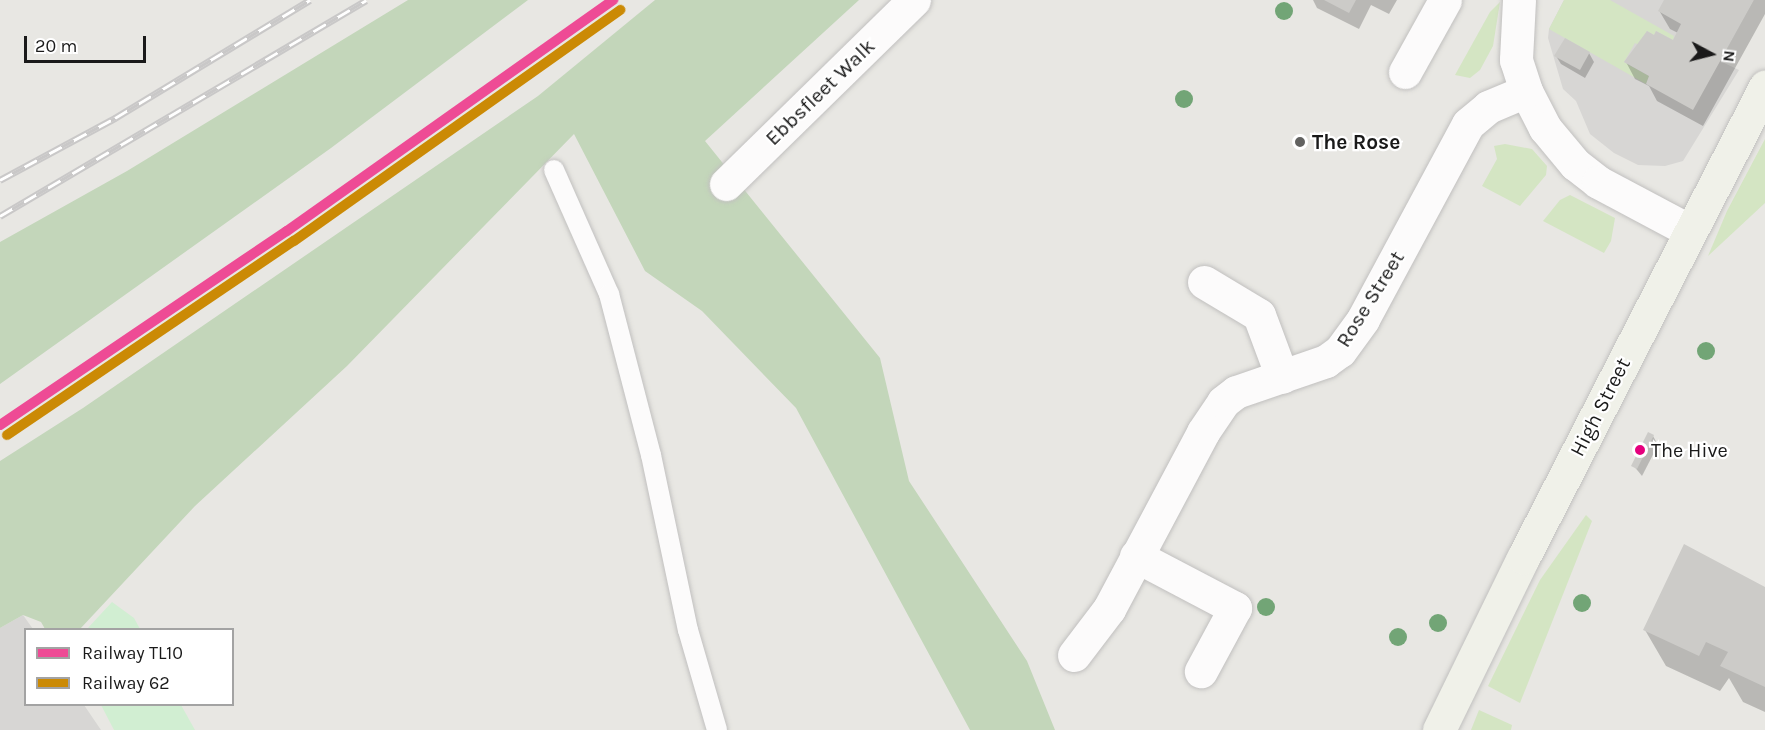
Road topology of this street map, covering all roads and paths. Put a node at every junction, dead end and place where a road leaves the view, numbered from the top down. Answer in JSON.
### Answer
{"nodes":[{"id":1,"x":914,"y":0,"type":"edge"},
{"id":2,"x":1446,"y":0,"type":"edge"},
{"id":3,"x":1519,"y":0,"type":"edge"},
{"id":4,"x":1405,"y":72,"type":"dead end"},
{"id":5,"x":1765,"y":87,"type":"edge"},
{"id":6,"x":1526,"y":91,"type":"junction"},
{"id":7,"x":554,"y":170,"type":"dead end"},
{"id":8,"x":726,"y":184,"type":"dead end"},
{"id":9,"x":1690,"y":231,"type":"junction"},
{"id":10,"x":1204,"y":282,"type":"dead end"},
{"id":11,"x":1282,"y":377,"type":"junction"},
{"id":12,"x":1136,"y":556,"type":"junction"},
{"id":13,"x":1074,"y":655,"type":"dead end"},
{"id":14,"x":1201,"y":671,"type":"dead end"},
{"id":15,"x":717,"y":730,"type":"edge"},
{"id":16,"x":1439,"y":730,"type":"edge"}],
"edges":[{"from":1,"to":8,"type":"street","name":"Ebbsfleet Walk"},
{"from":2,"to":4,"type":"street"},
{"from":3,"to":6,"type":"street"},
{"from":5,"to":9,"type":"main road","name":"High Street"},
{"from":6,"to":9,"type":"street"},
{"from":6,"to":11,"type":"street","name":"Rose Street"},
{"from":7,"to":15,"type":"lane"},
{"from":9,"to":16,"type":"main road","name":"High Street"},
{"from":10,"to":11,"type":"street"},
{"from":11,"to":12,"type":"street","name":"Rose Street"},
{"from":12,"to":13,"type":"street","name":"Rose Street"},
{"from":12,"to":14,"type":"street"}]}
